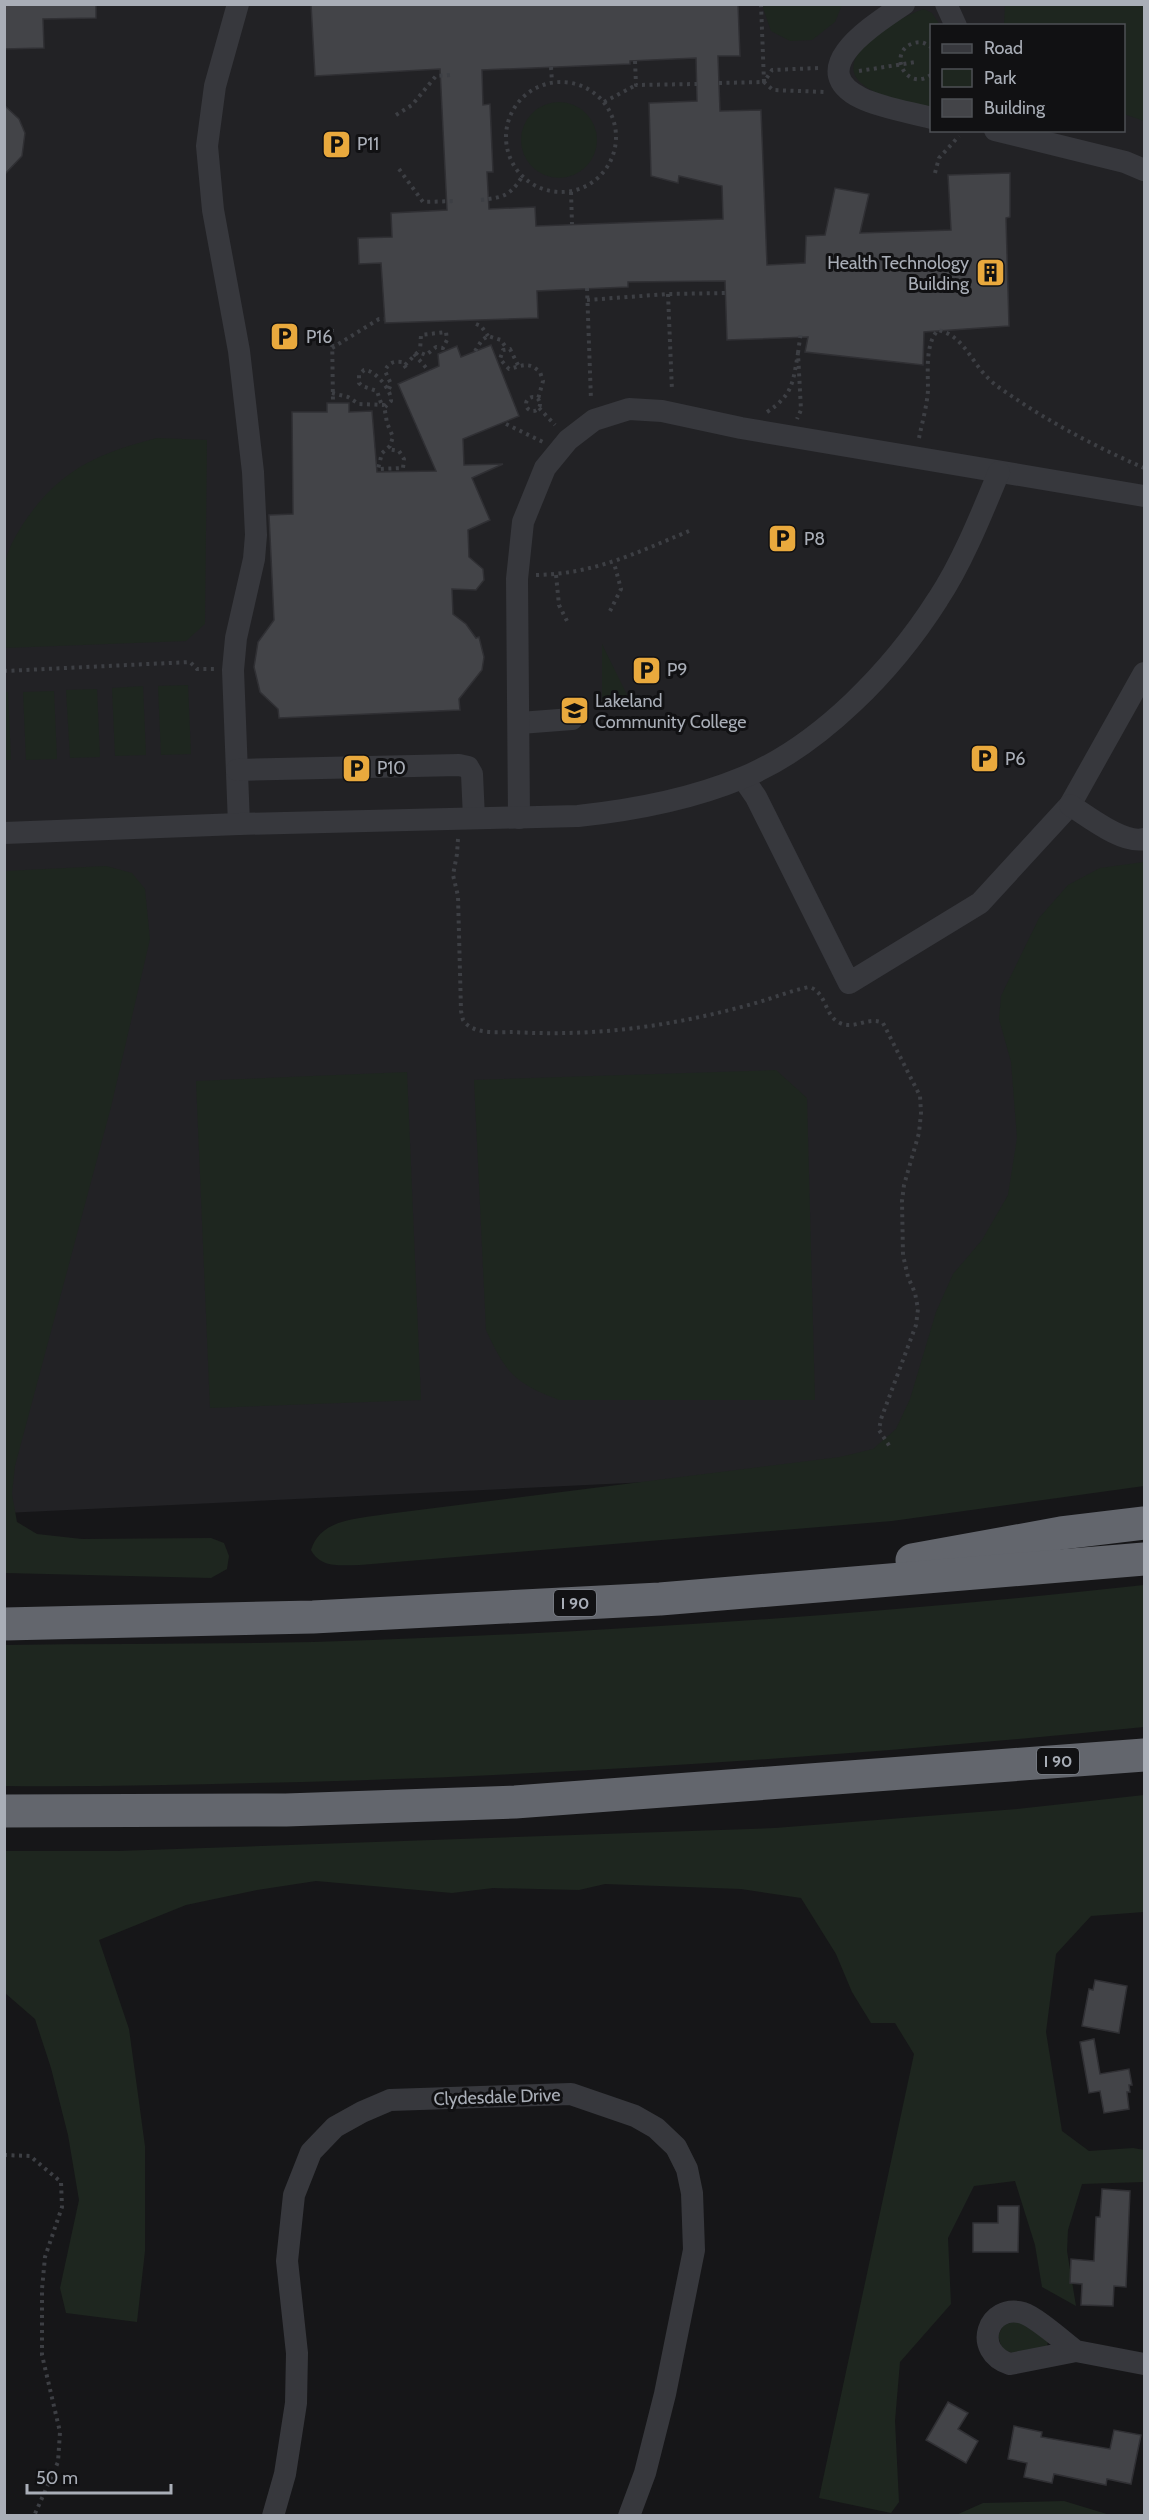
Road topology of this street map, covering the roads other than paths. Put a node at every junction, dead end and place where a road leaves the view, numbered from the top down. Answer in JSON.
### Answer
{"nodes":[{"id":1,"x":238,"y":4,"type":"edge"},
{"id":2,"x":904,"y":4,"type":"edge"},
{"id":3,"x":946,"y":4,"type":"edge"},
{"id":4,"x":955,"y":24,"type":"edge"},
{"id":5,"x":930,"y":117,"type":"edge"},
{"id":6,"x":1002,"y":132,"type":"edge"},
{"id":7,"x":1144,"y":170,"type":"edge"},
{"id":8,"x":999,"y":472,"type":"junction"},
{"id":9,"x":1144,"y":496,"type":"edge"},
{"id":10,"x":1144,"y":673,"type":"edge"},
{"id":11,"x":572,"y":719,"type":"dead end"},
{"id":12,"x":520,"y":723,"type":"junction"},
{"id":13,"x":244,"y":770,"type":"junction"},
{"id":14,"x":743,"y":778,"type":"junction"},
{"id":15,"x":1070,"y":805,"type":"junction"},
{"id":16,"x":519,"y":818,"type":"junction"},
{"id":17,"x":238,"y":824,"type":"junction"},
{"id":18,"x":466,"y":825,"type":"junction"},
{"id":19,"x":4,"y":833,"type":"edge"},
{"id":20,"x":1144,"y":839,"type":"edge"},
{"id":21,"x":1144,"y":1523,"type":"edge"},
{"id":22,"x":1144,"y":1559,"type":"edge"},
{"id":23,"x":744,"y":1591,"type":"junction"},
{"id":24,"x":4,"y":1624,"type":"edge"},
{"id":25,"x":1144,"y":1755,"type":"edge"},
{"id":26,"x":4,"y":1811,"type":"edge"},
{"id":27,"x":1076,"y":2351,"type":"dead end"},
{"id":28,"x":1144,"y":2364,"type":"edge"},
{"id":29,"x":273,"y":2516,"type":"edge"},
{"id":30,"x":629,"y":2516,"type":"edge"}],
"edges":[{"from":1,"to":13,"type":"street"},
{"from":2,"to":5,"type":"street"},
{"from":3,"to":4,"type":"street"},
{"from":6,"to":7,"type":"street"},
{"from":8,"to":9,"type":"street"},
{"from":8,"to":12,"type":"street"},
{"from":8,"to":14,"type":"street"},
{"from":10,"to":15,"type":"street"},
{"from":11,"to":12,"type":"street"},
{"from":12,"to":16,"type":"street"},
{"from":13,"to":17,"type":"street"},
{"from":13,"to":18,"type":"street"},
{"from":14,"to":15,"type":"street"},
{"from":14,"to":16,"type":"street"},
{"from":15,"to":20,"type":"street"},
{"from":16,"to":18,"type":"street"},
{"from":17,"to":18,"type":"street"},
{"from":17,"to":19,"type":"street"},
{"from":21,"to":23,"type":"highway"},
{"from":22,"to":23,"type":"highway","number":"I 90"},
{"from":23,"to":24,"type":"highway","number":"I 90"},
{"from":25,"to":26,"type":"highway","number":"I 90"},
{"from":27,"to":28,"type":"street"},
{"from":29,"to":30,"type":"street","name":"Clydesdale Drive"}]}
